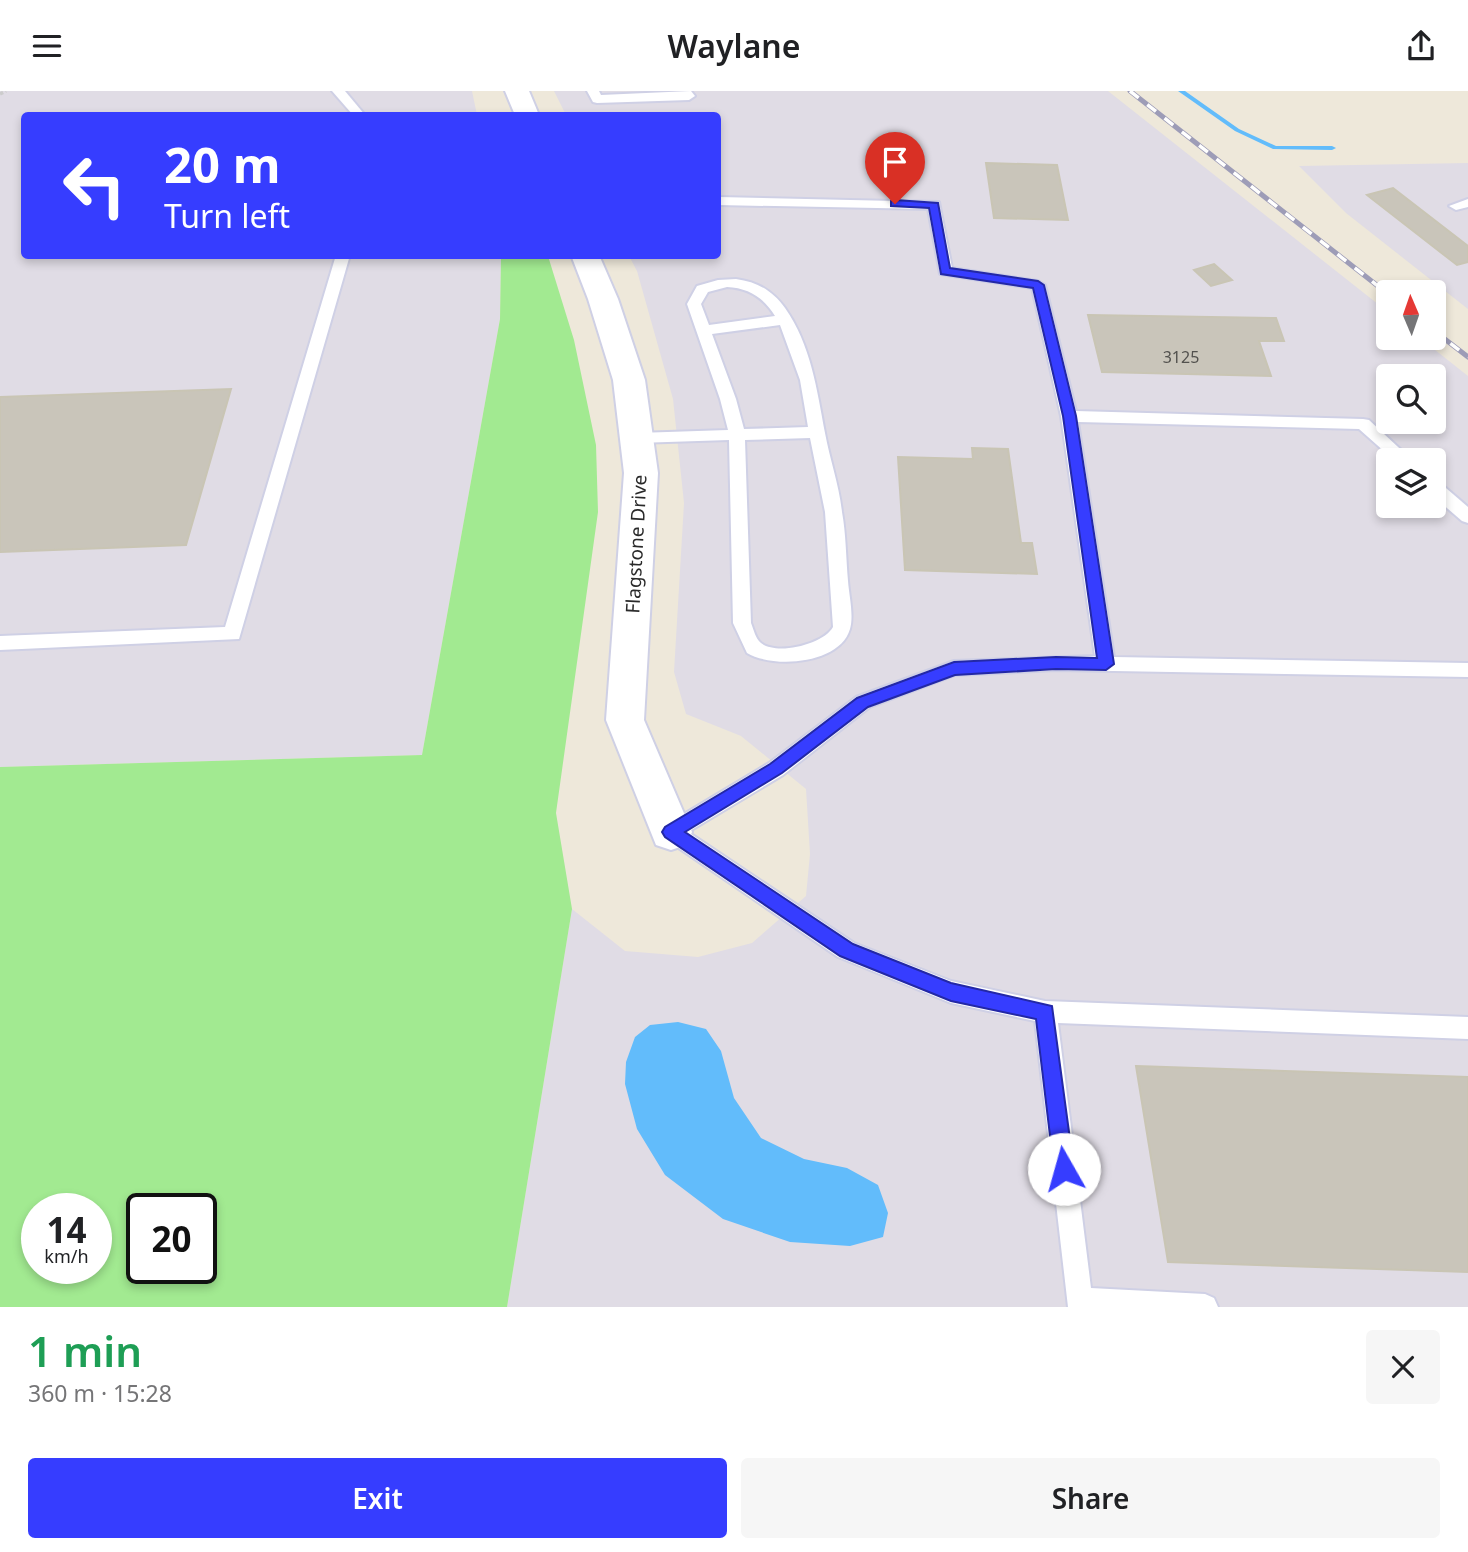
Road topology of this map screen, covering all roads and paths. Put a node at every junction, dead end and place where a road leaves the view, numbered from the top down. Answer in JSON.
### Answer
{"nodes":[{"id":1,"x":6,"y":91,"type":"edge"},
{"id":2,"x":338,"y":91,"type":"edge"},
{"id":3,"x":517,"y":91,"type":"edge"},
{"id":4,"x":593,"y":91,"type":"edge"},
{"id":5,"x":684,"y":91,"type":"edge"},
{"id":6,"x":0,"y":94,"type":"edge"},
{"id":7,"x":356,"y":112,"type":"edge"},
{"id":8,"x":526,"y":112,"type":"edge"},
{"id":9,"x":721,"y":201,"type":"edge"},
{"id":10,"x":342,"y":259,"type":"edge"},
{"id":11,"x":587,"y":259,"type":"edge"},
{"id":12,"x":783,"y":320,"type":"junction"},
{"id":13,"x":704,"y":330,"type":"junction"},
{"id":14,"x":1069,"y":416,"type":"junction"},
{"id":15,"x":817,"y":432,"type":"junction"},
{"id":16,"x":737,"y":435,"type":"junction"},
{"id":17,"x":637,"y":438,"type":"junction"},
{"id":18,"x":1390,"y":448,"type":"edge"},
{"id":19,"x":1446,"y":498,"type":"edge"},
{"id":20,"x":1468,"y":517,"type":"edge"},
{"id":21,"x":0,"y":643,"type":"edge"},
{"id":22,"x":1106,"y":664,"type":"junction"},
{"id":23,"x":1468,"y":670,"type":"edge"},
{"id":24,"x":671,"y":832,"type":"junction"},
{"id":25,"x":1045,"y":1012,"type":"junction"},
{"id":26,"x":1468,"y":1028,"type":"edge"},
{"id":27,"x":1205,"y":1307,"type":"edge"}],
"edges":[{"from":1,"to":6,"type":"path"},
{"from":2,"to":7,"type":"lane"},
{"from":3,"to":8,"type":"street"},
{"from":4,"to":5,"type":"lane"},
{"from":9,"to":14,"type":"lane"},
{"from":10,"to":21,"type":"lane"},
{"from":11,"to":17,"type":"street","name":"Flagstone Drive"},
{"from":12,"to":13,"type":"lane"},
{"from":12,"to":13,"type":"lane"},
{"from":12,"to":15,"type":"lane"},
{"from":13,"to":16,"type":"lane"},
{"from":14,"to":18,"type":"lane"},
{"from":14,"to":22,"type":"lane"},
{"from":15,"to":16,"type":"lane"},
{"from":15,"to":16,"type":"lane"},
{"from":16,"to":17,"type":"lane"},
{"from":17,"to":24,"type":"street","name":"Flagstone Drive"},
{"from":19,"to":20,"type":"lane"},
{"from":22,"to":23,"type":"lane"},
{"from":22,"to":24,"type":"lane"},
{"from":24,"to":25,"type":"lane"},
{"from":25,"to":26,"type":"lane"},
{"from":25,"to":27,"type":"lane"}]}
